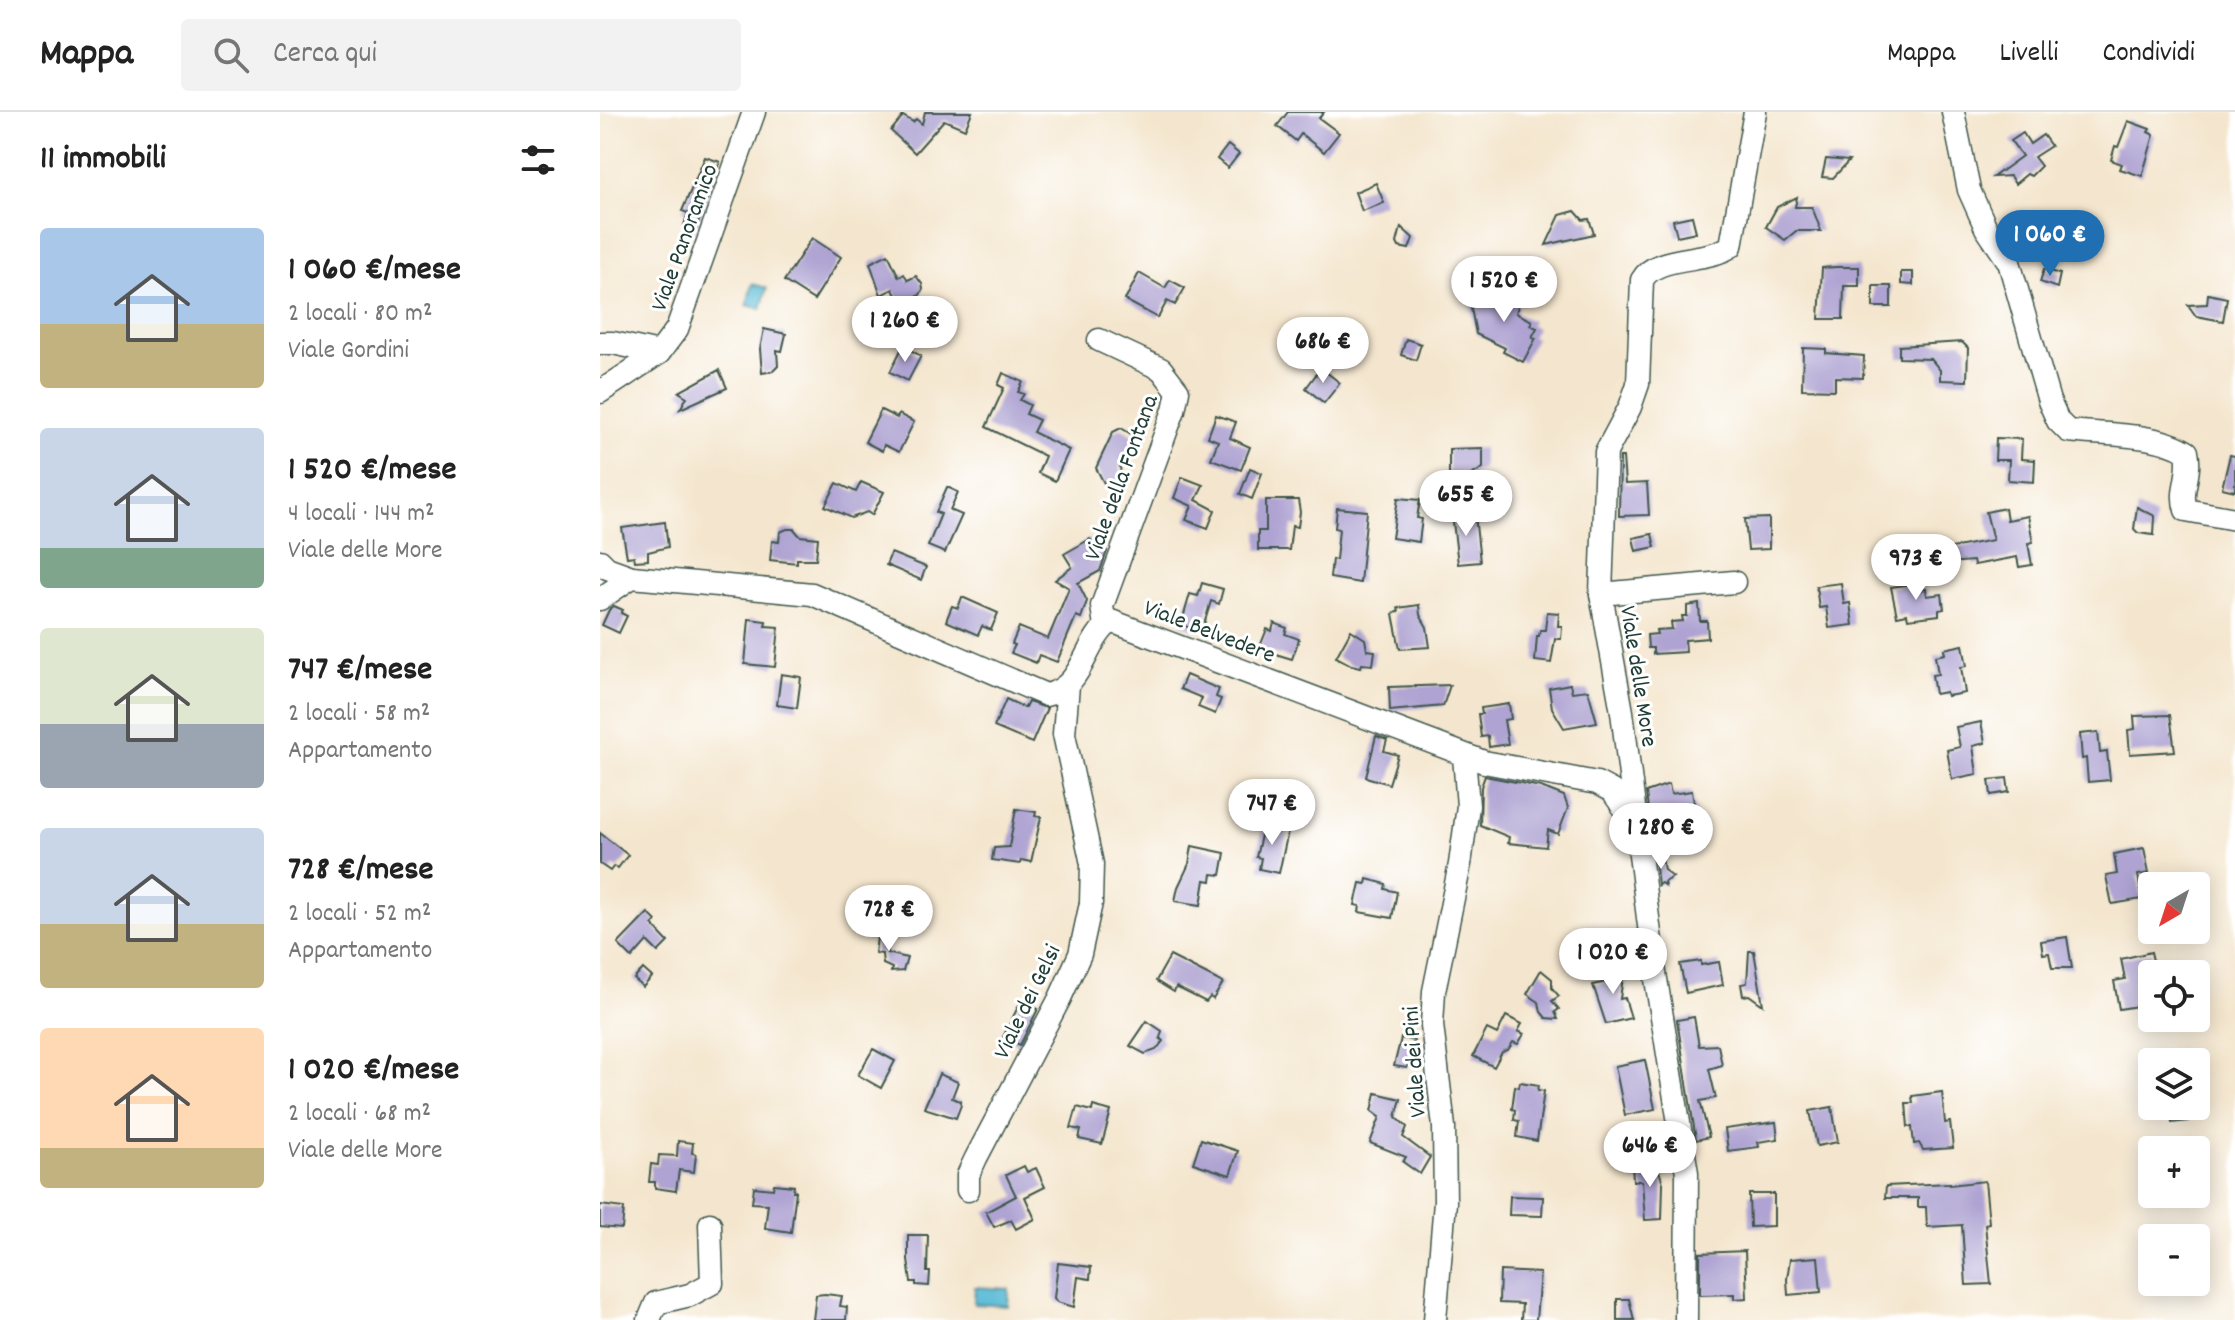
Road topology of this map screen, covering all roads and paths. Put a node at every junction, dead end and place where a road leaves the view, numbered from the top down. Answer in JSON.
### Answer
{"nodes":[{"id":1,"x":754,"y":112,"type":"edge"},
{"id":2,"x":1755,"y":112,"type":"edge"},
{"id":3,"x":1953,"y":112,"type":"edge"},
{"id":4,"x":1099,"y":340,"type":"dead end"},
{"id":5,"x":600,"y":343,"type":"edge"},
{"id":6,"x":659,"y":353,"type":"junction"},
{"id":7,"x":600,"y":392,"type":"edge"},
{"id":8,"x":2235,"y":519,"type":"edge"},
{"id":9,"x":600,"y":561,"type":"edge"},
{"id":10,"x":632,"y":577,"type":"junction"},
{"id":11,"x":1734,"y":582,"type":"dead end"},
{"id":12,"x":1601,"y":594,"type":"junction"},
{"id":13,"x":600,"y":599,"type":"edge"},
{"id":14,"x":1105,"y":626,"type":"junction"},
{"id":15,"x":1068,"y":685,"type":"junction"},
{"id":16,"x":1464,"y":756,"type":"junction"},
{"id":17,"x":1636,"y":827,"type":"junction"},
{"id":18,"x":968,"y":1190,"type":"dead end"},
{"id":19,"x":710,"y":1224,"type":"dead end"},
{"id":20,"x":649,"y":1320,"type":"edge"},
{"id":21,"x":1435,"y":1320,"type":"edge"},
{"id":22,"x":1686,"y":1320,"type":"edge"}],
"edges":[{"from":1,"to":6,"type":"street","name":"Viale Panoramico"},
{"from":2,"to":12,"type":"street","name":"Viale delle More"},
{"from":3,"to":8,"type":"street"},
{"from":4,"to":14,"type":"street","name":"Viale della Fontana"},
{"from":5,"to":6,"type":"street"},
{"from":6,"to":7,"type":"street","name":"Viale Panoramico"},
{"from":9,"to":10,"type":"street"},
{"from":10,"to":13,"type":"street"},
{"from":10,"to":15,"type":"street"},
{"from":11,"to":12,"type":"street"},
{"from":12,"to":17,"type":"street","name":"Viale delle More"},
{"from":14,"to":15,"type":"street"},
{"from":14,"to":16,"type":"street","name":"Viale Belvedere"},
{"from":15,"to":18,"type":"street","name":"Viale dei Gelsi"},
{"from":16,"to":17,"type":"street","name":"Viale Belvedere"},
{"from":16,"to":21,"type":"street","name":"Viale dei Pini"},
{"from":17,"to":22,"type":"street","name":"Viale delle More"},
{"from":19,"to":20,"type":"street"}]}
